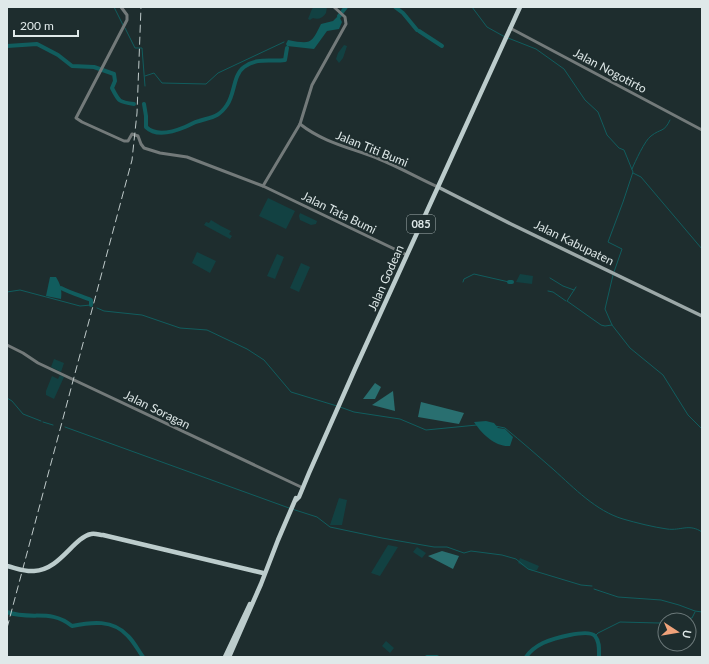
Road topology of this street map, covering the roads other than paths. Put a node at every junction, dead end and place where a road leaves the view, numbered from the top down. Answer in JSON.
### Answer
{"nodes":[{"id":1,"x":121,"y":7,"type":"edge"},
{"id":2,"x":334,"y":7,"type":"edge"},
{"id":3,"x":520,"y":7,"type":"edge"},
{"id":4,"x":510,"y":28,"type":"junction"},
{"id":5,"x":300,"y":124,"type":"junction"},
{"id":6,"x":702,"y":130,"type":"edge"},
{"id":7,"x":263,"y":186,"type":"junction"},
{"id":8,"x":438,"y":187,"type":"junction"},
{"id":9,"x":407,"y":255,"type":"junction"},
{"id":10,"x":702,"y":316,"type":"edge"},
{"id":11,"x":7,"y":345,"type":"edge"},
{"id":12,"x":310,"y":470,"type":"junction"},
{"id":13,"x":301,"y":487,"type":"junction"},
{"id":14,"x":296,"y":500,"type":"junction"},
{"id":15,"x":7,"y":564,"type":"edge"},
{"id":16,"x":269,"y":564,"type":"junction"},
{"id":17,"x":263,"y":572,"type":"junction"},
{"id":18,"x":260,"y":581,"type":"junction"},
{"id":19,"x":225,"y":657,"type":"edge"},
{"id":20,"x":229,"y":657,"type":"edge"}],
"edges":[{"from":1,"to":7,"type":"street","name":"Jalan Tata Bumi"},
{"from":2,"to":5,"type":"street"},
{"from":3,"to":4,"type":"main road","name":"Jalan Godean","number":"085"},
{"from":4,"to":6,"type":"street","name":"Jalan Nogotirto"},
{"from":4,"to":8,"type":"main road","name":"Jalan Godean","number":"085"},
{"from":5,"to":7,"type":"street"},
{"from":5,"to":8,"type":"street","name":"Jalan Titi Bumi"},
{"from":7,"to":9,"type":"street","name":"Jalan Tata Bumi"},
{"from":8,"to":9,"type":"main road","name":"Jalan Godean","number":"085"},
{"from":8,"to":10,"type":"main road","name":"Jalan Kabupaten"},
{"from":9,"to":12,"type":"main road","name":"Jalan Godean","number":"085"},
{"from":11,"to":13,"type":"street","name":"Jalan Soragan"},
{"from":12,"to":13,"type":"main road","name":"Jalan Godean"},
{"from":12,"to":14,"type":"main road","name":"Jalan Godean","number":"085"},
{"from":13,"to":14,"type":"main road","name":"Jalan Godean"},
{"from":14,"to":16,"type":"main road","number":"085"},
{"from":15,"to":17,"type":"main road"},
{"from":16,"to":17,"type":"main road"},
{"from":16,"to":17,"type":"main road"},
{"from":17,"to":18,"type":"main road"},
{"from":17,"to":18,"type":"main road"},
{"from":17,"to":20,"type":"main road"},
{"from":18,"to":19,"type":"main road"}]}
